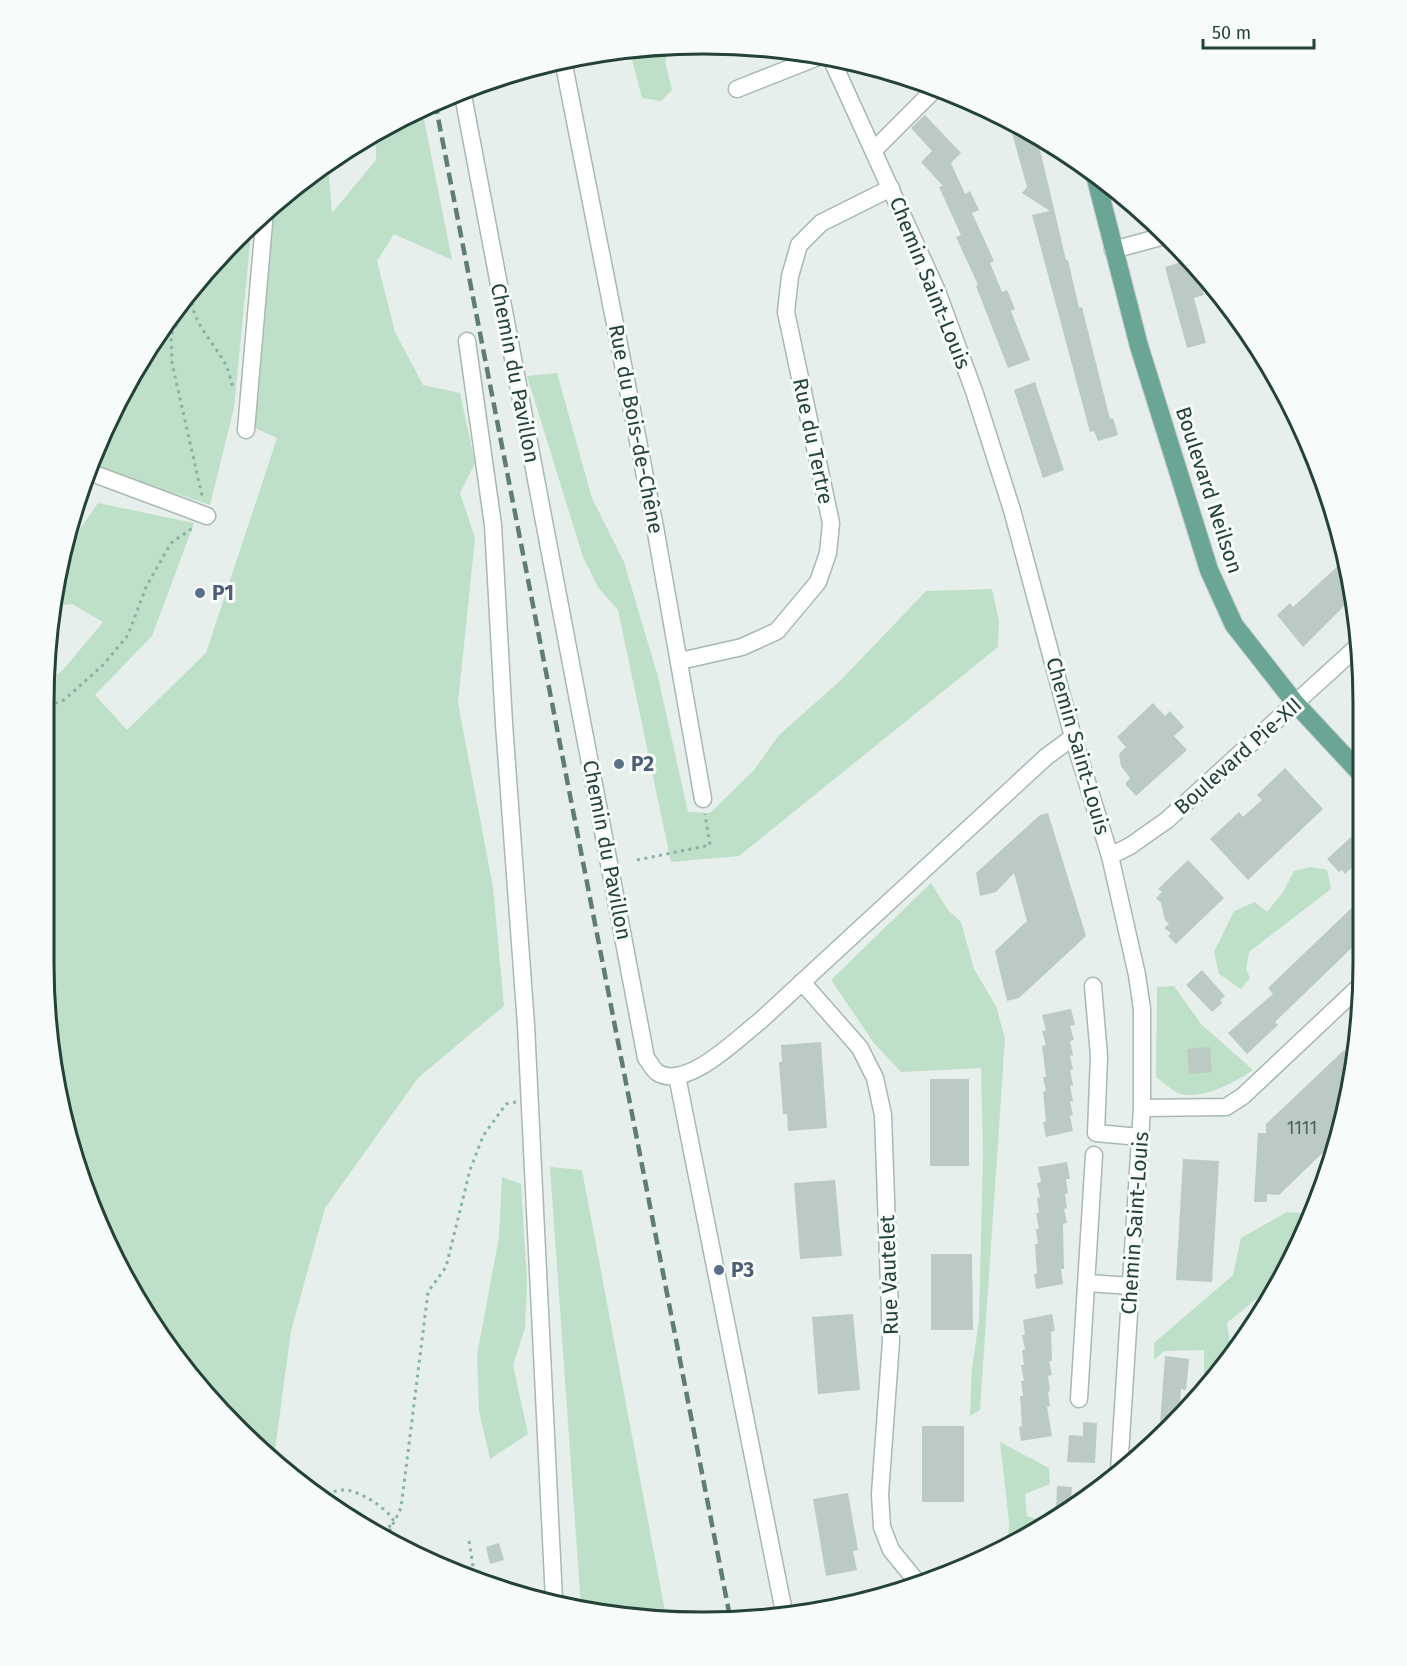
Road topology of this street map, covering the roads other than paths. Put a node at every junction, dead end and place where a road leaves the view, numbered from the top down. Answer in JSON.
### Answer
{"nodes":[{"id":1,"x":805,"y":62,"type":"edge"},
{"id":2,"x":835,"y":67,"type":"edge"},
{"id":3,"x":565,"y":69,"type":"edge"},
{"id":4,"x":738,"y":89,"type":"dead end"},
{"id":5,"x":929,"y":95,"type":"edge"},
{"id":6,"x":464,"y":100,"type":"edge"},
{"id":7,"x":874,"y":150,"type":"junction"},
{"id":8,"x":1098,"y":187,"type":"edge"},
{"id":9,"x":891,"y":188,"type":"junction"},
{"id":10,"x":264,"y":226,"type":"edge"},
{"id":11,"x":1157,"y":238,"type":"edge"},
{"id":12,"x":1113,"y":250,"type":"junction"},
{"id":13,"x":467,"y":341,"type":"dead end"},
{"id":14,"x":246,"y":430,"type":"dead end"},
{"id":15,"x":96,"y":474,"type":"edge"},
{"id":16,"x":207,"y":516,"type":"road end"},
{"id":17,"x":1351,"y":653,"type":"edge"},
{"id":18,"x":680,"y":661,"type":"junction"},
{"id":19,"x":1296,"y":704,"type":"junction"},
{"id":20,"x":1073,"y":737,"type":"junction"},
{"id":21,"x":1353,"y":765,"type":"edge"},
{"id":22,"x":703,"y":799,"type":"road end"},
{"id":23,"x":1110,"y":856,"type":"junction"},
{"id":24,"x":802,"y":982,"type":"junction"},
{"id":25,"x":1093,"y":986,"type":"dead end"},
{"id":26,"x":1352,"y":993,"type":"edge"},
{"id":27,"x":677,"y":1076,"type":"junction"},
{"id":28,"x":1142,"y":1108,"type":"junction"},
{"id":29,"x":1140,"y":1137,"type":"junction"},
{"id":30,"x":1094,"y":1155,"type":"dead end"},
{"id":31,"x":1087,"y":1283,"type":"junction"},
{"id":32,"x":1131,"y":1286,"type":"junction"},
{"id":33,"x":1078,"y":1399,"type":"dead end"},
{"id":34,"x":1120,"y":1461,"type":"edge"},
{"id":35,"x":914,"y":1577,"type":"edge"},
{"id":36,"x":554,"y":1594,"type":"edge"},
{"id":37,"x":783,"y":1607,"type":"edge"}],
"edges":[{"from":1,"to":4,"type":"street"},
{"from":2,"to":7,"type":"street","name":"Chemin Saint-Louis"},
{"from":3,"to":18,"type":"street","name":"Rue du Bois-de-Chêne"},
{"from":5,"to":7,"type":"street"},
{"from":6,"to":27,"type":"street","name":"Chemin du Pavillon"},
{"from":7,"to":9,"type":"street","name":"Chemin Saint-Louis"},
{"from":8,"to":12,"type":"main road","name":"Boulevard Neilson"},
{"from":9,"to":18,"type":"street","name":"Rue du Tertre"},
{"from":9,"to":20,"type":"street","name":"Chemin Saint-Louis"},
{"from":10,"to":14,"type":"street"},
{"from":11,"to":12,"type":"street"},
{"from":12,"to":19,"type":"main road","name":"Boulevard Neilson"},
{"from":13,"to":36,"type":"street"},
{"from":15,"to":16,"type":"street"},
{"from":17,"to":19,"type":"street","name":"Boulevard Pie-XII"},
{"from":18,"to":22,"type":"street","name":"Rue du Bois-de-Chêne"},
{"from":19,"to":21,"type":"main road","name":"Boulevard Neilson"},
{"from":19,"to":23,"type":"street","name":"Boulevard Pie-XII"},
{"from":20,"to":23,"type":"street","name":"Chemin Saint-Louis"},
{"from":20,"to":24,"type":"street"},
{"from":23,"to":28,"type":"street","name":"Chemin Saint-Louis"},
{"from":24,"to":27,"type":"street"},
{"from":24,"to":35,"type":"street","name":"Rue Vautelet"},
{"from":25,"to":29,"type":"street"},
{"from":26,"to":28,"type":"street"},
{"from":27,"to":37,"type":"street"},
{"from":28,"to":29,"type":"street","name":"Chemin Saint-Louis"},
{"from":29,"to":32,"type":"street","name":"Chemin Saint-Louis"},
{"from":30,"to":31,"type":"street"},
{"from":31,"to":32,"type":"street"},
{"from":31,"to":33,"type":"street"},
{"from":32,"to":34,"type":"street","name":"Chemin Saint-Louis"}]}
